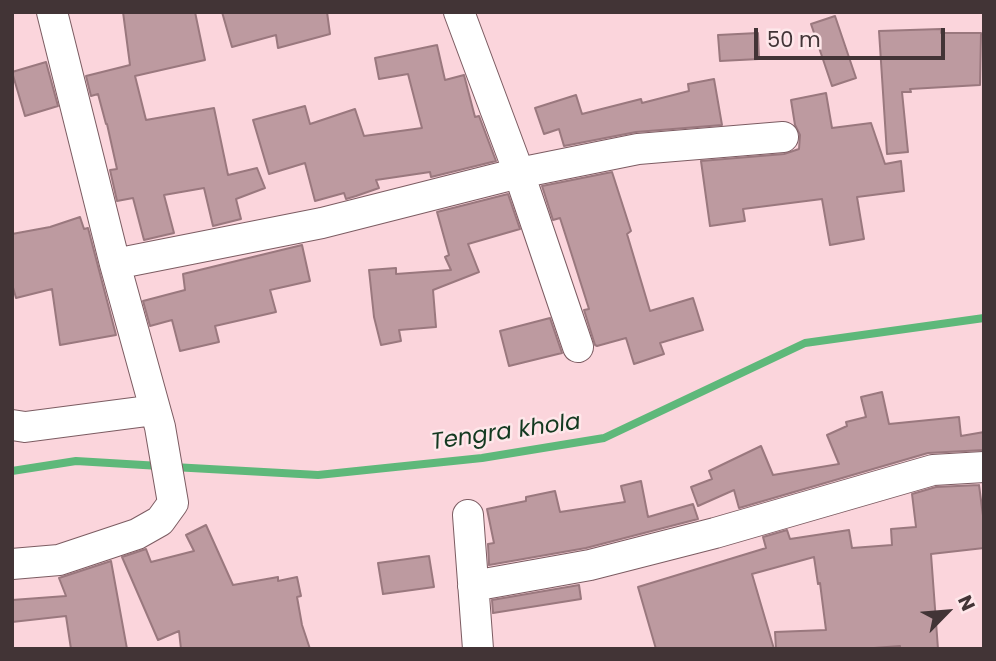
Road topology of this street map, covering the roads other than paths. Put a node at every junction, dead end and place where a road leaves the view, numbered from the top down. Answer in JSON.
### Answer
{"nodes":[{"id":1,"x":52,"y":12,"type":"edge"},
{"id":2,"x":459,"y":12,"type":"edge"},
{"id":3,"x":783,"y":137,"type":"dead end"},
{"id":4,"x":519,"y":173,"type":"junction"},
{"id":5,"x":115,"y":264,"type":"junction"},
{"id":6,"x":579,"y":347,"type":"dead end"},
{"id":7,"x":158,"y":418,"type":"junction"},
{"id":8,"x":12,"y":425,"type":"edge"},
{"id":9,"x":984,"y":467,"type":"edge"},
{"id":10,"x":468,"y":515,"type":"dead end"},
{"id":11,"x":12,"y":564,"type":"edge"},
{"id":12,"x":473,"y":586,"type":"junction"},
{"id":13,"x":478,"y":649,"type":"edge"}],
"edges":[{"from":1,"to":5,"type":"street"},
{"from":2,"to":4,"type":"street"},
{"from":3,"to":4,"type":"street"},
{"from":4,"to":5,"type":"street"},
{"from":4,"to":6,"type":"street"},
{"from":5,"to":7,"type":"street"},
{"from":7,"to":8,"type":"street"},
{"from":7,"to":11,"type":"street"},
{"from":9,"to":12,"type":"street"},
{"from":10,"to":12,"type":"street"},
{"from":12,"to":13,"type":"street"}]}
